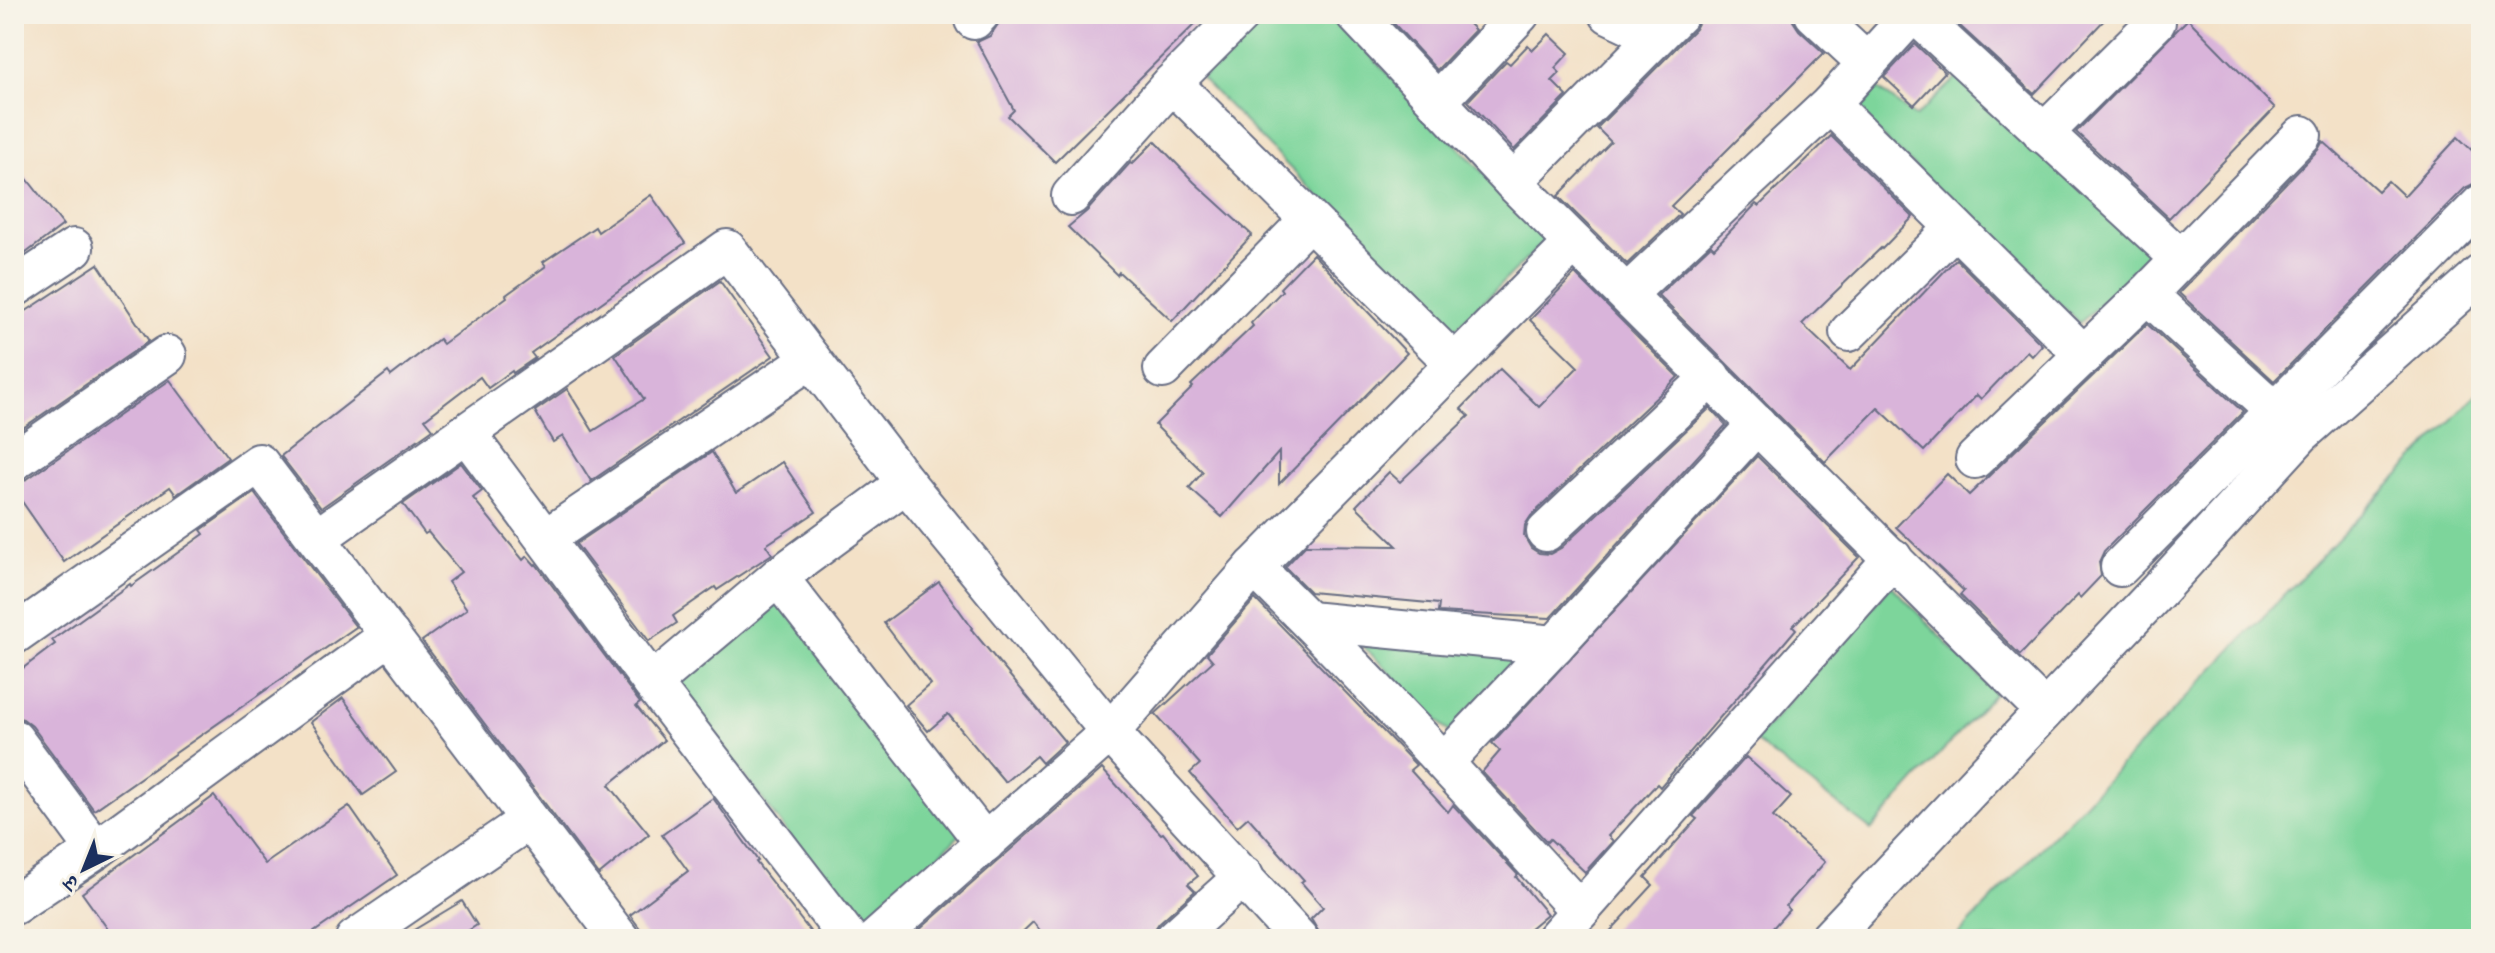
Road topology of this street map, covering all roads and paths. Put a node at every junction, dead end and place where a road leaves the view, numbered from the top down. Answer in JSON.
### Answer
{"nodes":[{"id":1,"x":1241,"y":14,"type":"edge"},
{"id":2,"x":1355,"y":14,"type":"edge"},
{"id":3,"x":1520,"y":14,"type":"edge"},
{"id":4,"x":1814,"y":14,"type":"edge"},
{"id":5,"x":1913,"y":14,"type":"edge"},
{"id":6,"x":1612,"y":15,"type":"edge"},
{"id":7,"x":2156,"y":22,"type":"dead end"},
{"id":8,"x":1667,"y":25,"type":"edge"},
{"id":9,"x":1866,"y":62,"type":"junction"},
{"id":10,"x":1172,"y":83,"type":"junction"},
{"id":11,"x":1437,"y":102,"type":"junction"},
{"id":12,"x":1830,"y":104,"type":"junction"},
{"id":13,"x":2043,"y":134,"type":"junction"},
{"id":14,"x":2302,"y":135,"type":"dead end"},
{"id":15,"x":1513,"y":182,"type":"junction"},
{"id":16,"x":1071,"y":196,"type":"dead end"},
{"id":17,"x":2481,"y":204,"type":"edge"},
{"id":18,"x":1309,"y":220,"type":"junction"},
{"id":19,"x":1955,"y":228,"type":"junction"},
{"id":20,"x":1574,"y":243,"type":"junction"},
{"id":21,"x":74,"y":248,"type":"dead end"},
{"id":22,"x":2181,"y":259,"type":"junction"},
{"id":23,"x":2481,"y":274,"type":"edge"},
{"id":24,"x":14,"y":288,"type":"edge"},
{"id":25,"x":1627,"y":294,"type":"junction"},
{"id":26,"x":2147,"y":294,"type":"junction"},
{"id":27,"x":1849,"y":332,"type":"dead end"},
{"id":28,"x":167,"y":355,"type":"dead end"},
{"id":29,"x":2084,"y":355,"type":"junction"},
{"id":30,"x":811,"y":359,"type":"junction"},
{"id":31,"x":1454,"y":363,"type":"junction"},
{"id":32,"x":1163,"y":369,"type":"dead end"},
{"id":33,"x":1711,"y":377,"type":"junction"},
{"id":34,"x":2287,"y":423,"type":"junction"},
{"id":35,"x":1757,"y":424,"type":"junction"},
{"id":36,"x":466,"y":433,"type":"junction"},
{"id":37,"x":1975,"y":459,"type":"dead end"},
{"id":38,"x":14,"y":461,"type":"edge"},
{"id":39,"x":906,"y":483,"type":"junction"},
{"id":40,"x":1546,"y":532,"type":"dead end"},
{"id":41,"x":317,"y":538,"type":"junction"},
{"id":42,"x":546,"y":538,"type":"junction"},
{"id":43,"x":1893,"y":558,"type":"junction"},
{"id":44,"x":1254,"y":567,"type":"junction"},
{"id":45,"x":2120,"y":567,"type":"dead end"},
{"id":46,"x":778,"y":577,"type":"junction"},
{"id":47,"x":1309,"y":621,"type":"junction"},
{"id":48,"x":14,"y":635,"type":"edge"},
{"id":49,"x":390,"y":635,"type":"junction"},
{"id":50,"x":1555,"y":645,"type":"junction"},
{"id":51,"x":652,"y":683,"type":"junction"},
{"id":52,"x":2044,"y":710,"type":"junction"},
{"id":53,"x":1110,"y":732,"type":"junction"},
{"id":54,"x":14,"y":739,"type":"edge"},
{"id":55,"x":1444,"y":762,"type":"junction"},
{"id":56,"x":529,"y":820,"type":"junction"},
{"id":57,"x":985,"y":843,"type":"junction"},
{"id":58,"x":96,"y":850,"type":"junction"},
{"id":59,"x":1244,"y":876,"type":"junction"},
{"id":60,"x":14,"y":905,"type":"edge"},
{"id":61,"x":1580,"y":911,"type":"junction"},
{"id":62,"x":355,"y":939,"type":"edge"},
{"id":63,"x":620,"y":939,"type":"edge"},
{"id":64,"x":849,"y":939,"type":"edge"},
{"id":65,"x":876,"y":939,"type":"edge"},
{"id":66,"x":1174,"y":939,"type":"edge"},
{"id":67,"x":1299,"y":939,"type":"edge"},
{"id":68,"x":1555,"y":939,"type":"edge"},
{"id":69,"x":1829,"y":939,"type":"edge"}],
"edges":[{"from":1,"to":10,"type":"street"},
{"from":2,"to":11,"type":"street"},
{"from":3,"to":11,"type":"street"},
{"from":4,"to":9,"type":"street"},
{"from":5,"to":9,"type":"street"},
{"from":5,"to":13,"type":"street"},
{"from":6,"to":8,"type":"street"},
{"from":7,"to":13,"type":"street"},
{"from":8,"to":15,"type":"street"},
{"from":9,"to":12,"type":"street"},
{"from":10,"to":16,"type":"street"},
{"from":10,"to":18,"type":"street"},
{"from":11,"to":15,"type":"street"},
{"from":12,"to":19,"type":"street"},
{"from":12,"to":25,"type":"street"},
{"from":13,"to":22,"type":"street"},
{"from":14,"to":22,"type":"street"},
{"from":15,"to":20,"type":"street"},
{"from":17,"to":34,"type":"street"},
{"from":18,"to":31,"type":"street"},
{"from":18,"to":32,"type":"street"},
{"from":19,"to":27,"type":"street"},
{"from":19,"to":29,"type":"street"},
{"from":20,"to":25,"type":"street"},
{"from":20,"to":31,"type":"street"},
{"from":21,"to":24,"type":"street"},
{"from":22,"to":26,"type":"street"},
{"from":23,"to":34,"type":"street"},
{"from":25,"to":33,"type":"street"},
{"from":26,"to":29,"type":"street"},
{"from":26,"to":34,"type":"street"},
{"from":28,"to":38,"type":"street"},
{"from":29,"to":37,"type":"street"},
{"from":30,"to":36,"type":"street"},
{"from":30,"to":39,"type":"street"},
{"from":30,"to":42,"type":"street"},
{"from":31,"to":44,"type":"street"},
{"from":33,"to":35,"type":"street"},
{"from":33,"to":40,"type":"street"},
{"from":34,"to":45,"type":"street"},
{"from":34,"to":52,"type":"street"},
{"from":35,"to":43,"type":"street"},
{"from":35,"to":50,"type":"street"},
{"from":36,"to":41,"type":"street"},
{"from":36,"to":42,"type":"street"},
{"from":39,"to":46,"type":"street"},
{"from":39,"to":53,"type":"street"},
{"from":41,"to":48,"type":"street"},
{"from":41,"to":49,"type":"street"},
{"from":42,"to":51,"type":"street"},
{"from":43,"to":52,"type":"street"},
{"from":43,"to":61,"type":"street"},
{"from":44,"to":47,"type":"street"},
{"from":44,"to":53,"type":"street"},
{"from":46,"to":51,"type":"street"},
{"from":46,"to":57,"type":"street"},
{"from":47,"to":50,"type":"street"},
{"from":47,"to":55,"type":"street"},
{"from":49,"to":56,"type":"street"},
{"from":49,"to":58,"type":"street"},
{"from":50,"to":55,"type":"street"},
{"from":51,"to":64,"type":"street"},
{"from":52,"to":69,"type":"street"},
{"from":53,"to":57,"type":"street"},
{"from":53,"to":59,"type":"street"},
{"from":54,"to":58,"type":"street"},
{"from":55,"to":61,"type":"street"},
{"from":56,"to":62,"type":"street"},
{"from":56,"to":63,"type":"street"},
{"from":57,"to":65,"type":"street"},
{"from":58,"to":60,"type":"street"},
{"from":59,"to":66,"type":"street"},
{"from":59,"to":67,"type":"street"},
{"from":61,"to":68,"type":"street"}]}
